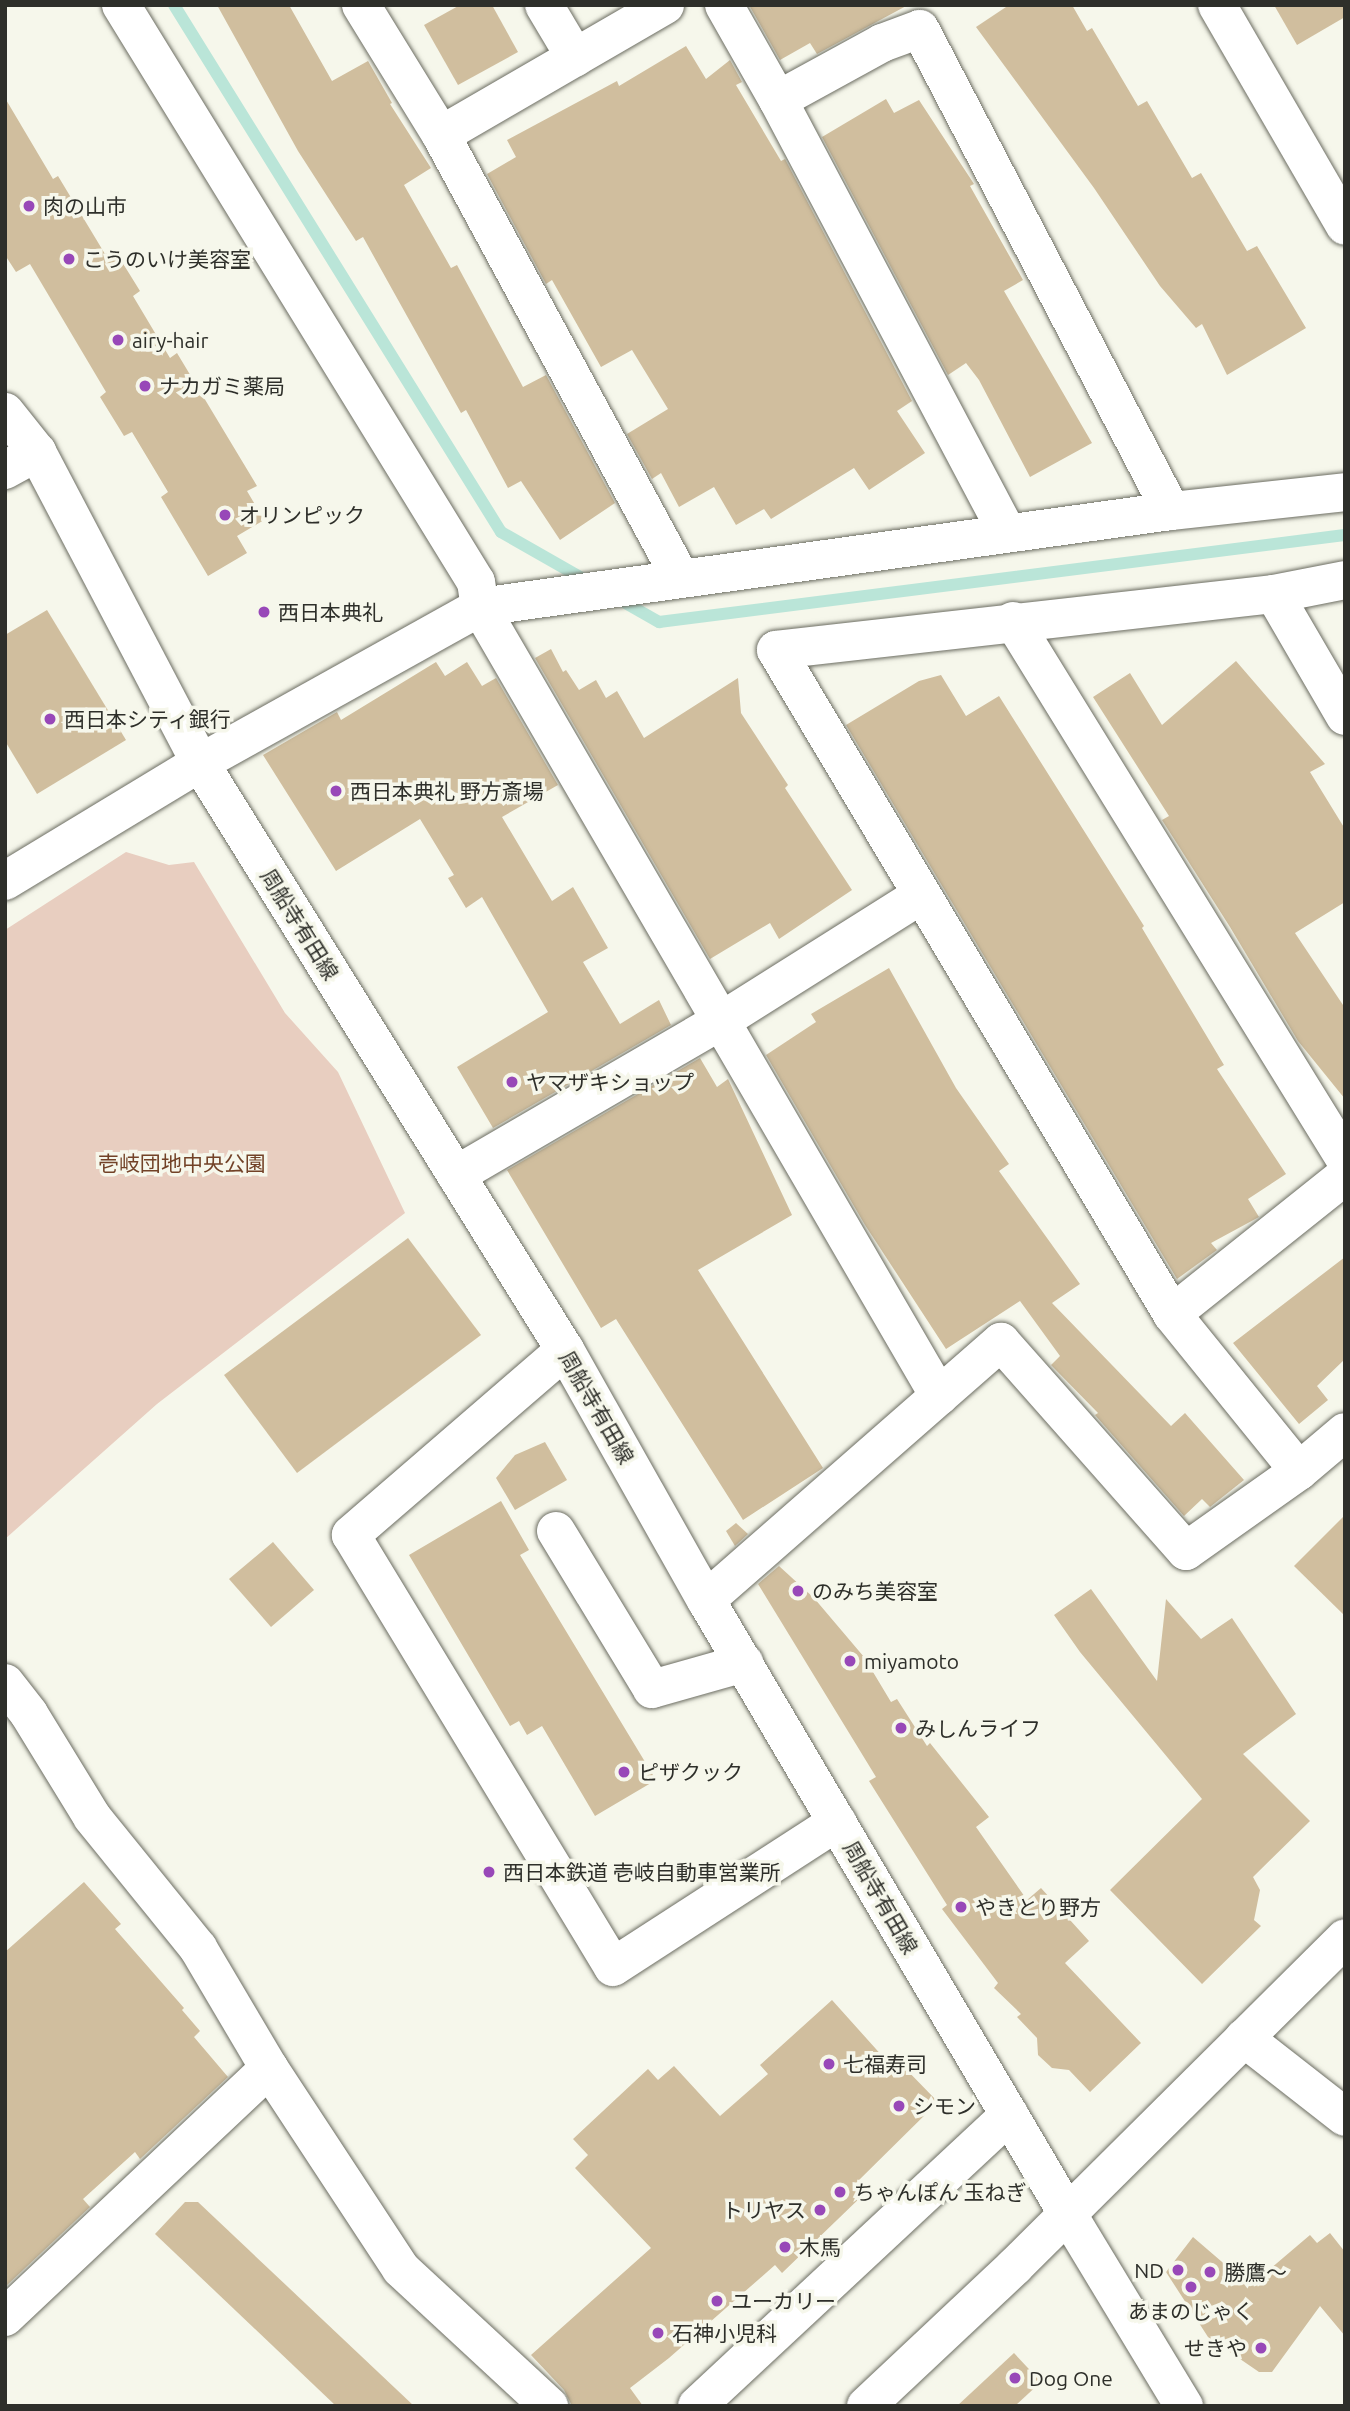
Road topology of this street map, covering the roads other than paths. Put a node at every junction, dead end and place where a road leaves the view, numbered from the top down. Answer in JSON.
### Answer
{"nodes":[{"id":1,"x":121,"y":5,"type":"edge"},
{"id":2,"x":361,"y":5,"type":"edge"},
{"id":3,"x":544,"y":5,"type":"edge"},
{"id":4,"x":665,"y":5,"type":"edge"},
{"id":5,"x":724,"y":5,"type":"edge"},
{"id":6,"x":1217,"y":5,"type":"edge"},
{"id":7,"x":575,"y":57,"type":"junction"},
{"id":8,"x":778,"y":100,"type":"junction"},
{"id":9,"x":441,"y":135,"type":"junction"},
{"id":10,"x":1345,"y":226,"type":"edge"},
{"id":11,"x":5,"y":412,"type":"edge"},
{"id":12,"x":21,"y":461,"type":"edge"},
{"id":13,"x":1345,"y":492,"type":"edge"},
{"id":14,"x":1171,"y":511,"type":"junction"},
{"id":15,"x":1007,"y":533,"type":"junction"},
{"id":16,"x":680,"y":577,"type":"junction"},
{"id":17,"x":1345,"y":580,"type":"edge"},
{"id":18,"x":1274,"y":594,"type":"junction"},
{"id":19,"x":480,"y":607,"type":"junction"},
{"id":20,"x":1013,"y":621,"type":"junction"},
{"id":21,"x":1345,"y":716,"type":"edge"},
{"id":22,"x":200,"y":763,"type":"junction"},
{"id":23,"x":5,"y":881,"type":"edge"},
{"id":24,"x":920,"y":895,"type":"junction"},
{"id":25,"x":721,"y":1021,"type":"junction"},
{"id":26,"x":1345,"y":1158,"type":"edge"},
{"id":27,"x":456,"y":1175,"type":"junction"},
{"id":28,"x":1345,"y":1176,"type":"edge"},
{"id":29,"x":1172,"y":1314,"type":"junction"},
{"id":30,"x":565,"y":1350,"type":"junction"},
{"id":31,"x":939,"y":1396,"type":"junction"},
{"id":32,"x":1345,"y":1432,"type":"edge"},
{"id":33,"x":1299,"y":1471,"type":"junction"},
{"id":34,"x":556,"y":1531,"type":"dead end"},
{"id":35,"x":706,"y":1600,"type":"junction"},
{"id":36,"x":744,"y":1663,"type":"junction"},
{"id":37,"x":5,"y":1683,"type":"edge"},
{"id":38,"x":837,"y":1822,"type":"junction"},
{"id":39,"x":1345,"y":1938,"type":"edge"},
{"id":40,"x":1244,"y":2038,"type":"junction"},
{"id":41,"x":268,"y":2068,"type":"junction"},
{"id":42,"x":1009,"y":2115,"type":"junction"},
{"id":43,"x":1345,"y":2117,"type":"edge"},
{"id":44,"x":1067,"y":2213,"type":"junction"},
{"id":45,"x":5,"y":2317,"type":"edge"},
{"id":46,"x":549,"y":2406,"type":"edge"},
{"id":47,"x":697,"y":2406,"type":"edge"},
{"id":48,"x":866,"y":2406,"type":"edge"},
{"id":49,"x":1184,"y":2406,"type":"edge"}],
"edges":[{"from":1,"to":19,"type":"street"},
{"from":2,"to":9,"type":"street"},
{"from":3,"to":7,"type":"street"},
{"from":4,"to":7,"type":"street"},
{"from":5,"to":8,"type":"street"},
{"from":6,"to":10,"type":"street"},
{"from":7,"to":9,"type":"street"},
{"from":8,"to":14,"type":"street"},
{"from":8,"to":15,"type":"street"},
{"from":9,"to":16,"type":"street"},
{"from":11,"to":12,"type":"street","name":"周船寺有田線"},
{"from":12,"to":22,"type":"street","name":"周船寺有田線"},
{"from":13,"to":14,"type":"street"},
{"from":14,"to":15,"type":"street"},
{"from":15,"to":16,"type":"street"},
{"from":16,"to":19,"type":"street"},
{"from":17,"to":18,"type":"street"},
{"from":18,"to":20,"type":"street"},
{"from":18,"to":21,"type":"street"},
{"from":19,"to":22,"type":"street"},
{"from":19,"to":25,"type":"street"},
{"from":20,"to":24,"type":"street"},
{"from":20,"to":26,"type":"street"},
{"from":22,"to":23,"type":"street"},
{"from":22,"to":27,"type":"street","name":"周船寺有田線"},
{"from":24,"to":25,"type":"street"},
{"from":24,"to":29,"type":"street"},
{"from":25,"to":27,"type":"street"},
{"from":25,"to":31,"type":"street"},
{"from":27,"to":30,"type":"street","name":"周船寺有田線"},
{"from":28,"to":29,"type":"street"},
{"from":29,"to":33,"type":"street"},
{"from":30,"to":35,"type":"street","name":"周船寺有田線"},
{"from":30,"to":38,"type":"street"},
{"from":31,"to":33,"type":"street"},
{"from":31,"to":35,"type":"street"},
{"from":32,"to":33,"type":"street"},
{"from":34,"to":36,"type":"street"},
{"from":35,"to":36,"type":"street","name":"周船寺有田線"},
{"from":36,"to":38,"type":"street","name":"周船寺有田線"},
{"from":37,"to":41,"type":"street"},
{"from":38,"to":42,"type":"street","name":"周船寺有田線"},
{"from":39,"to":40,"type":"street"},
{"from":40,"to":43,"type":"street"},
{"from":40,"to":44,"type":"street"},
{"from":41,"to":45,"type":"street"},
{"from":41,"to":46,"type":"street"},
{"from":42,"to":44,"type":"street","name":"周船寺有田線"},
{"from":42,"to":47,"type":"street"},
{"from":44,"to":48,"type":"street"},
{"from":44,"to":49,"type":"street","name":"周船寺有田線"}]}
